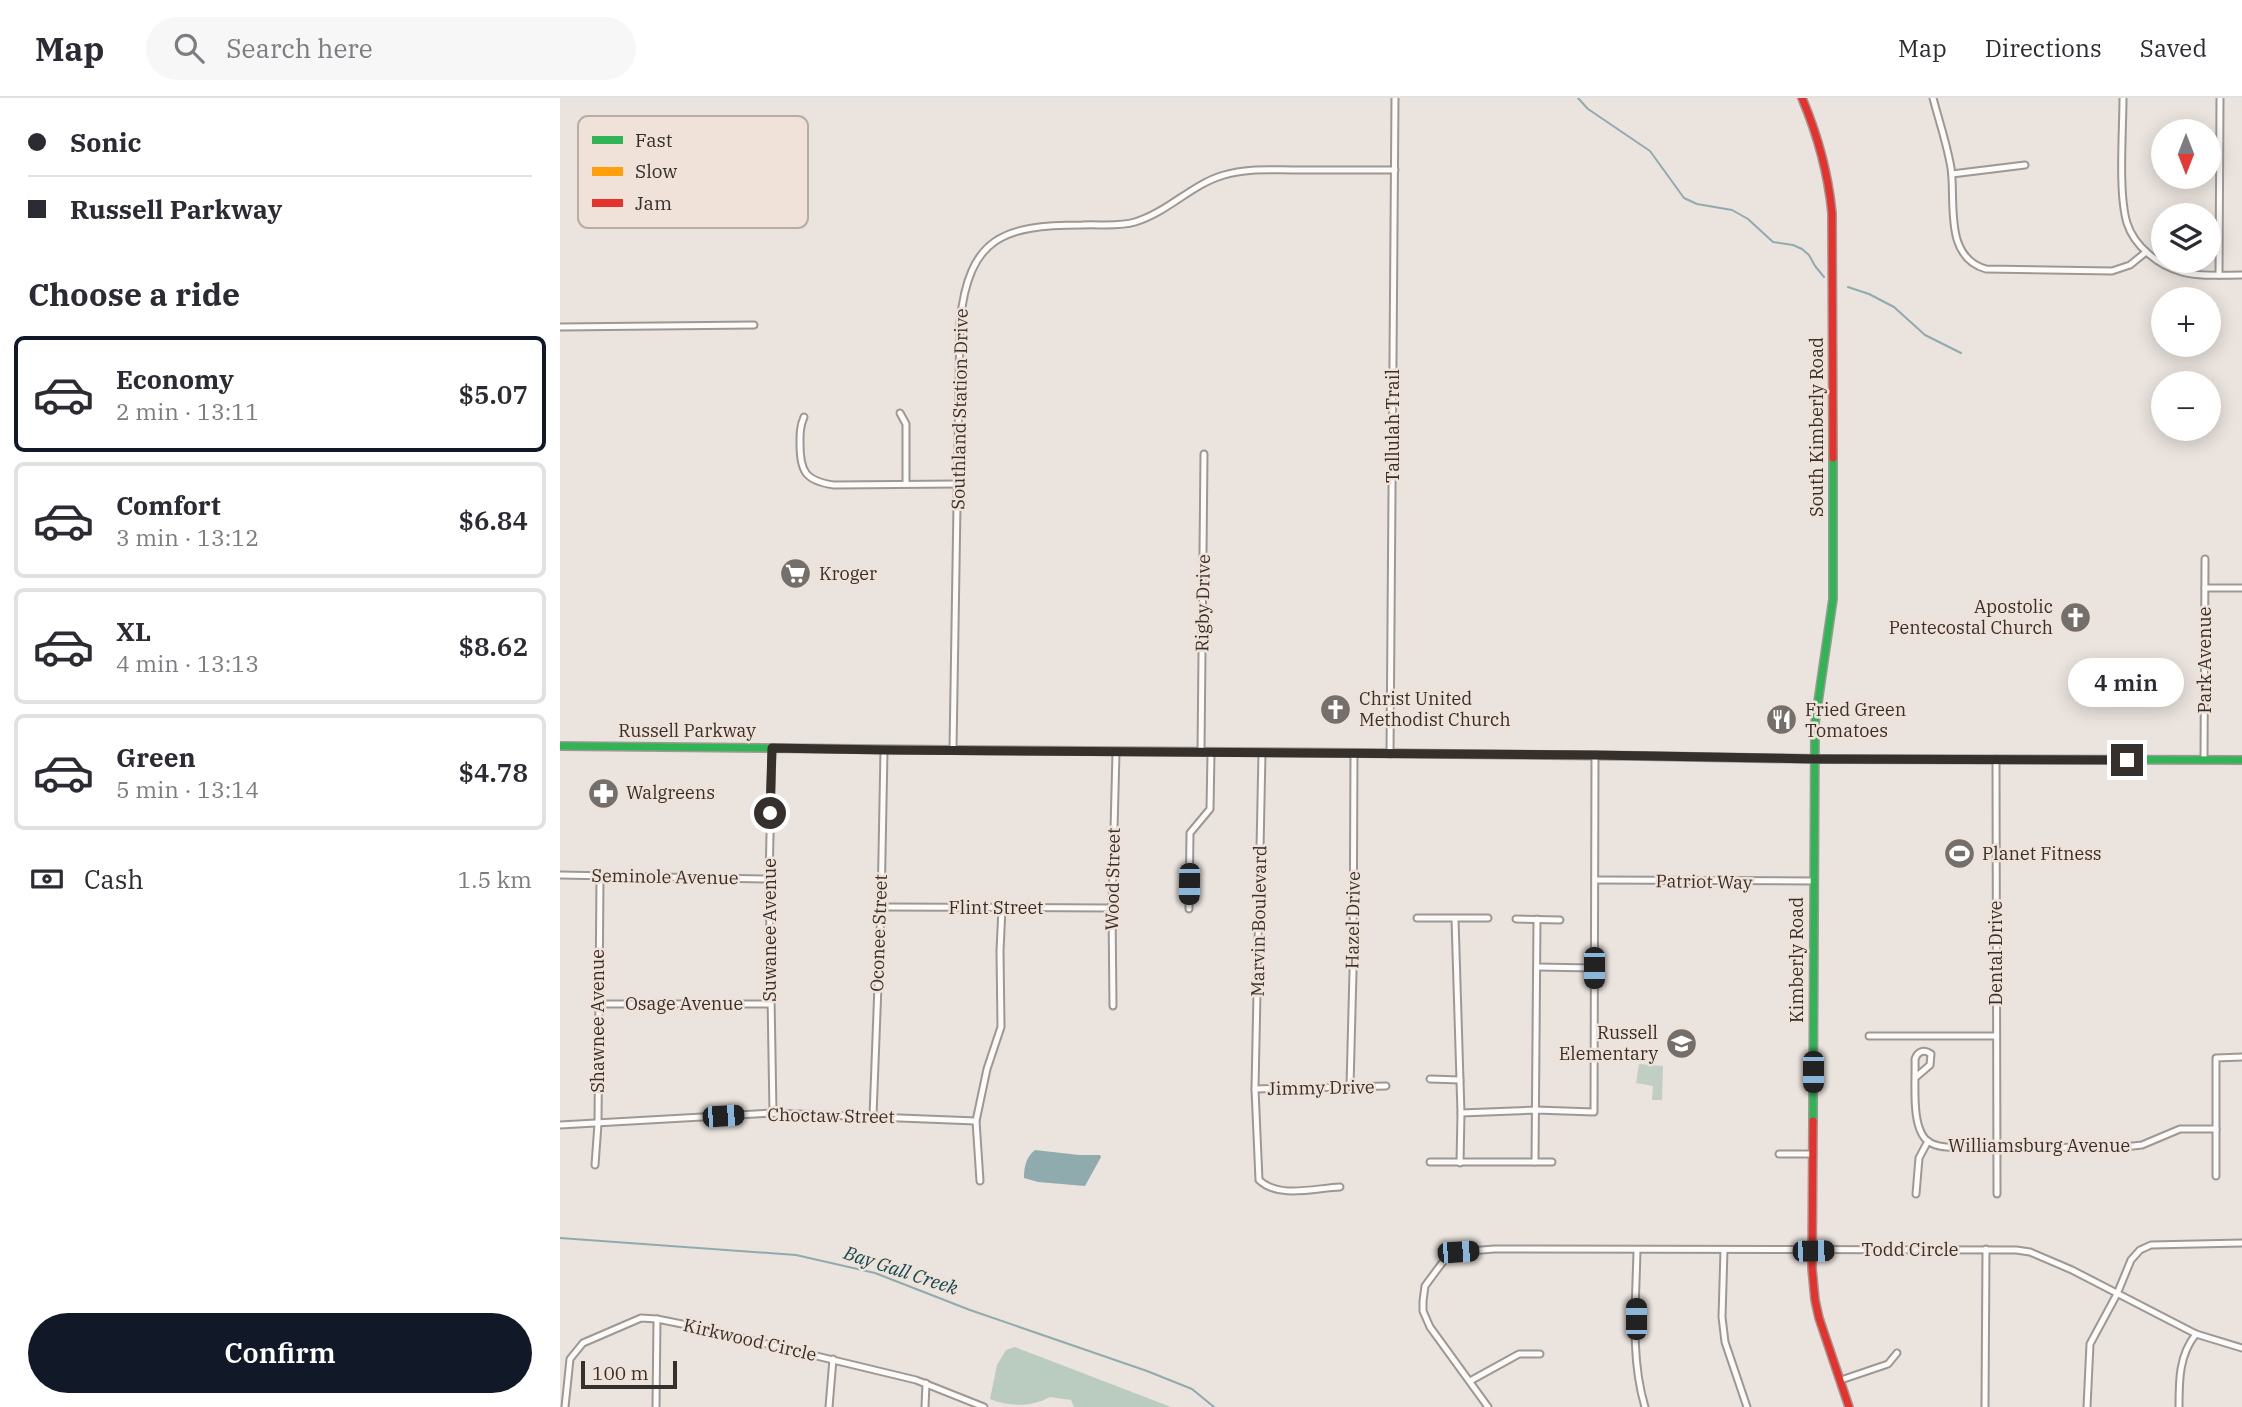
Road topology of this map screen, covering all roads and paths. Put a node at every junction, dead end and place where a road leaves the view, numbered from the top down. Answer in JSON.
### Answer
{"nodes":[{"id":1,"x":1395,"y":98,"type":"edge"},
{"id":2,"x":1802,"y":98,"type":"edge"},
{"id":3,"x":1933,"y":98,"type":"edge"},
{"id":4,"x":2123,"y":98,"type":"edge"},
{"id":5,"x":2220,"y":98,"type":"edge"},
{"id":6,"x":2025,"y":164,"type":"dead end"},
{"id":7,"x":1395,"y":170,"type":"junction"},
{"id":8,"x":1952,"y":174,"type":"junction"},
{"id":9,"x":2146,"y":252,"type":"junction"},
{"id":10,"x":2219,"y":275,"type":"junction"},
{"id":11,"x":2242,"y":275,"type":"edge"},
{"id":12,"x":754,"y":325,"type":"dead end"},
{"id":13,"x":560,"y":327,"type":"edge"},
{"id":14,"x":900,"y":413,"type":"dead end"},
{"id":15,"x":804,"y":417,"type":"dead end"},
{"id":16,"x":1204,"y":454,"type":"dead end"},
{"id":17,"x":906,"y":484,"type":"junction"},
{"id":18,"x":958,"y":484,"type":"junction"},
{"id":19,"x":2205,"y":559,"type":"dead end"},
{"id":20,"x":2205,"y":588,"type":"junction"},
{"id":21,"x":2242,"y":588,"type":"edge"},
{"id":22,"x":560,"y":746,"type":"edge"},
{"id":23,"x":772,"y":748,"type":"junction"},
{"id":24,"x":884,"y":750,"type":"junction"},
{"id":25,"x":953,"y":750,"type":"junction"},
{"id":26,"x":1116,"y":752,"type":"junction"},
{"id":27,"x":1201,"y":752,"type":"junction"},
{"id":28,"x":1211,"y":753,"type":"junction"},
{"id":29,"x":1262,"y":753,"type":"junction"},
{"id":30,"x":1354,"y":754,"type":"junction"},
{"id":31,"x":1390,"y":754,"type":"junction"},
{"id":32,"x":1595,"y":755,"type":"junction"},
{"id":33,"x":1815,"y":759,"type":"junction"},
{"id":34,"x":1996,"y":759,"type":"junction"},
{"id":35,"x":2204,"y":760,"type":"junction"},
{"id":36,"x":2242,"y":760,"type":"edge"},
{"id":37,"x":560,"y":875,"type":"edge"},
{"id":38,"x":600,"y":877,"type":"junction"},
{"id":39,"x":769,"y":879,"type":"junction"},
{"id":40,"x":1595,"y":880,"type":"junction"},
{"id":41,"x":1813,"y":881,"type":"junction"},
{"id":42,"x":881,"y":907,"type":"junction"},
{"id":43,"x":1002,"y":908,"type":"junction"},
{"id":44,"x":1112,"y":908,"type":"junction"},
{"id":45,"x":1189,"y":909,"type":"dead end"},
{"id":46,"x":1417,"y":918,"type":"dead end"},
{"id":47,"x":1488,"y":918,"type":"dead end"},
{"id":48,"x":1455,"y":919,"type":"junction"},
{"id":49,"x":1516,"y":919,"type":"dead end"},
{"id":50,"x":1537,"y":919,"type":"junction"},
{"id":51,"x":1560,"y":919,"type":"dead end"},
{"id":52,"x":1537,"y":967,"type":"junction"},
{"id":53,"x":1594,"y":968,"type":"junction"},
{"id":54,"x":597,"y":1004,"type":"junction"},
{"id":55,"x":770,"y":1004,"type":"junction"},
{"id":56,"x":1113,"y":1006,"type":"dead end"},
{"id":57,"x":1869,"y":1035,"type":"dead end"},
{"id":58,"x":1925,"y":1036,"type":"junction"},
{"id":59,"x":1997,"y":1036,"type":"junction"},
{"id":60,"x":1924,"y":1051,"type":"junction"},
{"id":61,"x":2242,"y":1057,"type":"edge"},
{"id":62,"x":1916,"y":1077,"type":"junction"},
{"id":63,"x":1430,"y":1079,"type":"dead end"},
{"id":64,"x":1460,"y":1080,"type":"junction"},
{"id":65,"x":1350,"y":1086,"type":"junction"},
{"id":66,"x":1386,"y":1086,"type":"dead end"},
{"id":67,"x":1255,"y":1089,"type":"junction"},
{"id":68,"x":1535,"y":1110,"type":"junction"},
{"id":69,"x":773,"y":1113,"type":"junction"},
{"id":70,"x":1461,"y":1113,"type":"junction"},
{"id":71,"x":873,"y":1116,"type":"junction"},
{"id":72,"x":976,"y":1121,"type":"junction"},
{"id":73,"x":598,"y":1124,"type":"junction"},
{"id":74,"x":560,"y":1125,"type":"edge"},
{"id":75,"x":2216,"y":1129,"type":"junction"},
{"id":76,"x":1928,"y":1142,"type":"junction"},
{"id":77,"x":1997,"y":1147,"type":"junction"},
{"id":78,"x":1779,"y":1154,"type":"dead end"},
{"id":79,"x":1813,"y":1154,"type":"junction"},
{"id":80,"x":1430,"y":1162,"type":"dead end"},
{"id":81,"x":1535,"y":1162,"type":"junction"},
{"id":82,"x":1552,"y":1162,"type":"dead end"},
{"id":83,"x":1460,"y":1163,"type":"junction"},
{"id":84,"x":595,"y":1165,"type":"dead end"},
{"id":85,"x":2216,"y":1176,"type":"dead end"},
{"id":86,"x":980,"y":1181,"type":"dead end"},
{"id":87,"x":1340,"y":1186,"type":"dead end"},
{"id":88,"x":1916,"y":1194,"type":"dead end"},
{"id":89,"x":1997,"y":1194,"type":"dead end"},
{"id":90,"x":2242,"y":1242,"type":"edge"},
{"id":91,"x":1986,"y":1249,"type":"junction"},
{"id":92,"x":1637,"y":1250,"type":"junction"},
{"id":93,"x":1724,"y":1250,"type":"junction"},
{"id":94,"x":1813,"y":1251,"type":"junction"},
{"id":95,"x":2117,"y":1294,"type":"junction"},
{"id":96,"x":657,"y":1319,"type":"junction"},
{"id":97,"x":2196,"y":1334,"type":"junction"},
{"id":98,"x":2242,"y":1348,"type":"edge"},
{"id":99,"x":1898,"y":1353,"type":"dead end"},
{"id":100,"x":1540,"y":1354,"type":"dead end"},
{"id":101,"x":833,"y":1359,"type":"junction"},
{"id":102,"x":1840,"y":1380,"type":"junction"},
{"id":103,"x":1470,"y":1381,"type":"junction"},
{"id":104,"x":926,"y":1383,"type":"junction"},
{"id":105,"x":565,"y":1407,"type":"edge"},
{"id":106,"x":656,"y":1407,"type":"edge"},
{"id":107,"x":829,"y":1407,"type":"edge"},
{"id":108,"x":925,"y":1407,"type":"edge"},
{"id":109,"x":984,"y":1407,"type":"edge"},
{"id":110,"x":1488,"y":1407,"type":"edge"},
{"id":111,"x":1645,"y":1407,"type":"edge"},
{"id":112,"x":1747,"y":1407,"type":"edge"},
{"id":113,"x":1849,"y":1407,"type":"edge"},
{"id":114,"x":1984,"y":1407,"type":"edge"},
{"id":115,"x":2087,"y":1407,"type":"edge"},
{"id":116,"x":2179,"y":1407,"type":"edge"}],
"edges":[{"from":1,"to":7,"type":"street","name":"Tallulah Trail"},
{"from":2,"to":33,"type":"main road","name":"South Kimberly Road"},
{"from":3,"to":8,"type":"street"},
{"from":4,"to":9,"type":"street"},
{"from":5,"to":10,"type":"street"},
{"from":6,"to":8,"type":"street"},
{"from":7,"to":18,"type":"street","name":"Southland Station Drive"},
{"from":7,"to":31,"type":"street","name":"Tallulah Trail"},
{"from":8,"to":9,"type":"street"},
{"from":9,"to":10,"type":"street"},
{"from":10,"to":11,"type":"street"},
{"from":12,"to":13,"type":"street"},
{"from":14,"to":17,"type":"street"},
{"from":15,"to":17,"type":"street"},
{"from":16,"to":27,"type":"street","name":"Rigby Drive"},
{"from":17,"to":18,"type":"street"},
{"from":18,"to":25,"type":"street","name":"Southland Station Drive"},
{"from":19,"to":20,"type":"street","name":"Park Avenue"},
{"from":20,"to":21,"type":"street"},
{"from":20,"to":35,"type":"street","name":"Park Avenue"},
{"from":22,"to":23,"type":"main road","name":"Russell Parkway"},
{"from":23,"to":24,"type":"main road","name":"Russell Parkway"},
{"from":23,"to":39,"type":"street","name":"Suwanee Avenue"},
{"from":24,"to":25,"type":"main road","name":"Russell Parkway"},
{"from":24,"to":42,"type":"street","name":"Oconee Street"},
{"from":25,"to":26,"type":"main road","name":"Russell Parkway"},
{"from":26,"to":27,"type":"main road","name":"Russell Parkway"},
{"from":26,"to":44,"type":"street","name":"Wood Street"},
{"from":27,"to":28,"type":"main road","name":"Russell Parkway"},
{"from":28,"to":29,"type":"main road","name":"Russell Parkway"},
{"from":28,"to":45,"type":"street"},
{"from":29,"to":30,"type":"main road","name":"Russell Parkway"},
{"from":29,"to":67,"type":"street","name":"Marvin Boulevard"},
{"from":30,"to":31,"type":"main road","name":"Russell Parkway"},
{"from":30,"to":65,"type":"street","name":"Hazel Drive"},
{"from":31,"to":32,"type":"main road","name":"Russell Parkway"},
{"from":32,"to":33,"type":"main road","name":"Russell Parkway"},
{"from":32,"to":40,"type":"street"},
{"from":33,"to":34,"type":"main road","name":"Russell Parkway"},
{"from":33,"to":41,"type":"main road","name":"Kimberly Road"},
{"from":34,"to":35,"type":"main road","name":"Russell Parkway"},
{"from":34,"to":59,"type":"street","name":"Dental Drive"},
{"from":35,"to":36,"type":"main road","name":"Russell Parkway"},
{"from":37,"to":38,"type":"street","name":"Seminole Avenue"},
{"from":38,"to":39,"type":"street","name":"Seminole Avenue"},
{"from":38,"to":54,"type":"street","name":"Shawnee Avenue"},
{"from":39,"to":55,"type":"street","name":"Suwanee Avenue"},
{"from":40,"to":41,"type":"street","name":"Patriot Way"},
{"from":40,"to":53,"type":"street"},
{"from":41,"to":79,"type":"main road","name":"Kimberly Road"},
{"from":42,"to":43,"type":"street","name":"Flint Street"},
{"from":42,"to":71,"type":"street","name":"Oconee Street"},
{"from":43,"to":44,"type":"street","name":"Flint Street"},
{"from":43,"to":72,"type":"street"},
{"from":44,"to":56,"type":"street","name":"Wood Street"},
{"from":46,"to":48,"type":"street"},
{"from":47,"to":48,"type":"street"},
{"from":48,"to":64,"type":"street"},
{"from":49,"to":50,"type":"street"},
{"from":50,"to":51,"type":"street"},
{"from":50,"to":52,"type":"street"},
{"from":52,"to":53,"type":"street"},
{"from":52,"to":68,"type":"street"},
{"from":53,"to":68,"type":"street"},
{"from":54,"to":55,"type":"street","name":"Osage Avenue"},
{"from":54,"to":73,"type":"street","name":"Shawnee Avenue"},
{"from":55,"to":69,"type":"street","name":"Suwanee Avenue"},
{"from":57,"to":58,"type":"street"},
{"from":58,"to":59,"type":"street"},
{"from":58,"to":60,"type":"street","name":"Williamsburg Avenue"},
{"from":59,"to":77,"type":"street","name":"Dental Drive"},
{"from":60,"to":62,"type":"street","name":"Williamsburg Avenue"},
{"from":60,"to":62,"type":"street","name":"Williamsburg Avenue"},
{"from":61,"to":75,"type":"street"},
{"from":62,"to":76,"type":"street","name":"Williamsburg Avenue"},
{"from":63,"to":64,"type":"street"},
{"from":64,"to":70,"type":"street"},
{"from":65,"to":66,"type":"street","name":"Jimmy Drive"},
{"from":65,"to":67,"type":"street","name":"Jimmy Drive"},
{"from":67,"to":87,"type":"street","name":"Marvin Boulevard"},
{"from":68,"to":70,"type":"street"},
{"from":68,"to":81,"type":"street"},
{"from":69,"to":71,"type":"street","name":"Choctaw Street"},
{"from":69,"to":73,"type":"street","name":"Choctaw Street"},
{"from":70,"to":83,"type":"street"},
{"from":71,"to":72,"type":"street","name":"Choctaw Street"},
{"from":72,"to":86,"type":"street"},
{"from":73,"to":74,"type":"street","name":"Choctaw Street"},
{"from":73,"to":84,"type":"street","name":"Shawnee Avenue"},
{"from":75,"to":77,"type":"street","name":"Williamsburg Avenue"},
{"from":75,"to":85,"type":"street"},
{"from":76,"to":77,"type":"street","name":"Williamsburg Avenue"},
{"from":76,"to":88,"type":"street"},
{"from":77,"to":89,"type":"street","name":"Dental Drive"},
{"from":78,"to":79,"type":"street"},
{"from":79,"to":94,"type":"main road","name":"Kimberly Road"},
{"from":80,"to":83,"type":"street"},
{"from":81,"to":82,"type":"street"},
{"from":81,"to":83,"type":"street"},
{"from":90,"to":95,"type":"street"},
{"from":91,"to":94,"type":"street","name":"Todd Circle"},
{"from":91,"to":95,"type":"street","name":"Todd Circle"},
{"from":91,"to":114,"type":"street"},
{"from":92,"to":93,"type":"street","name":"Todd Circle"},
{"from":92,"to":103,"type":"street","name":"Todd Circle"},
{"from":92,"to":111,"type":"street"},
{"from":93,"to":94,"type":"street","name":"Todd Circle"},
{"from":93,"to":112,"type":"street"},
{"from":94,"to":102,"type":"main road","name":"Kimberly Road"},
{"from":95,"to":97,"type":"street","name":"Todd Circle"},
{"from":95,"to":115,"type":"street"},
{"from":96,"to":101,"type":"street","name":"Kirkwood Circle"},
{"from":96,"to":105,"type":"street","name":"Kirkwood Circle"},
{"from":96,"to":106,"type":"street"},
{"from":97,"to":98,"type":"street","name":"Todd Circle"},
{"from":97,"to":116,"type":"street"},
{"from":99,"to":102,"type":"street"},
{"from":100,"to":103,"type":"street"},
{"from":101,"to":104,"type":"street","name":"Kirkwood Circle"},
{"from":101,"to":107,"type":"street"},
{"from":102,"to":113,"type":"main road","name":"Kimberly Road"},
{"from":103,"to":110,"type":"street","name":"Todd Circle"},
{"from":104,"to":108,"type":"street"},
{"from":104,"to":109,"type":"street","name":"Kirkwood Circle"}]}
